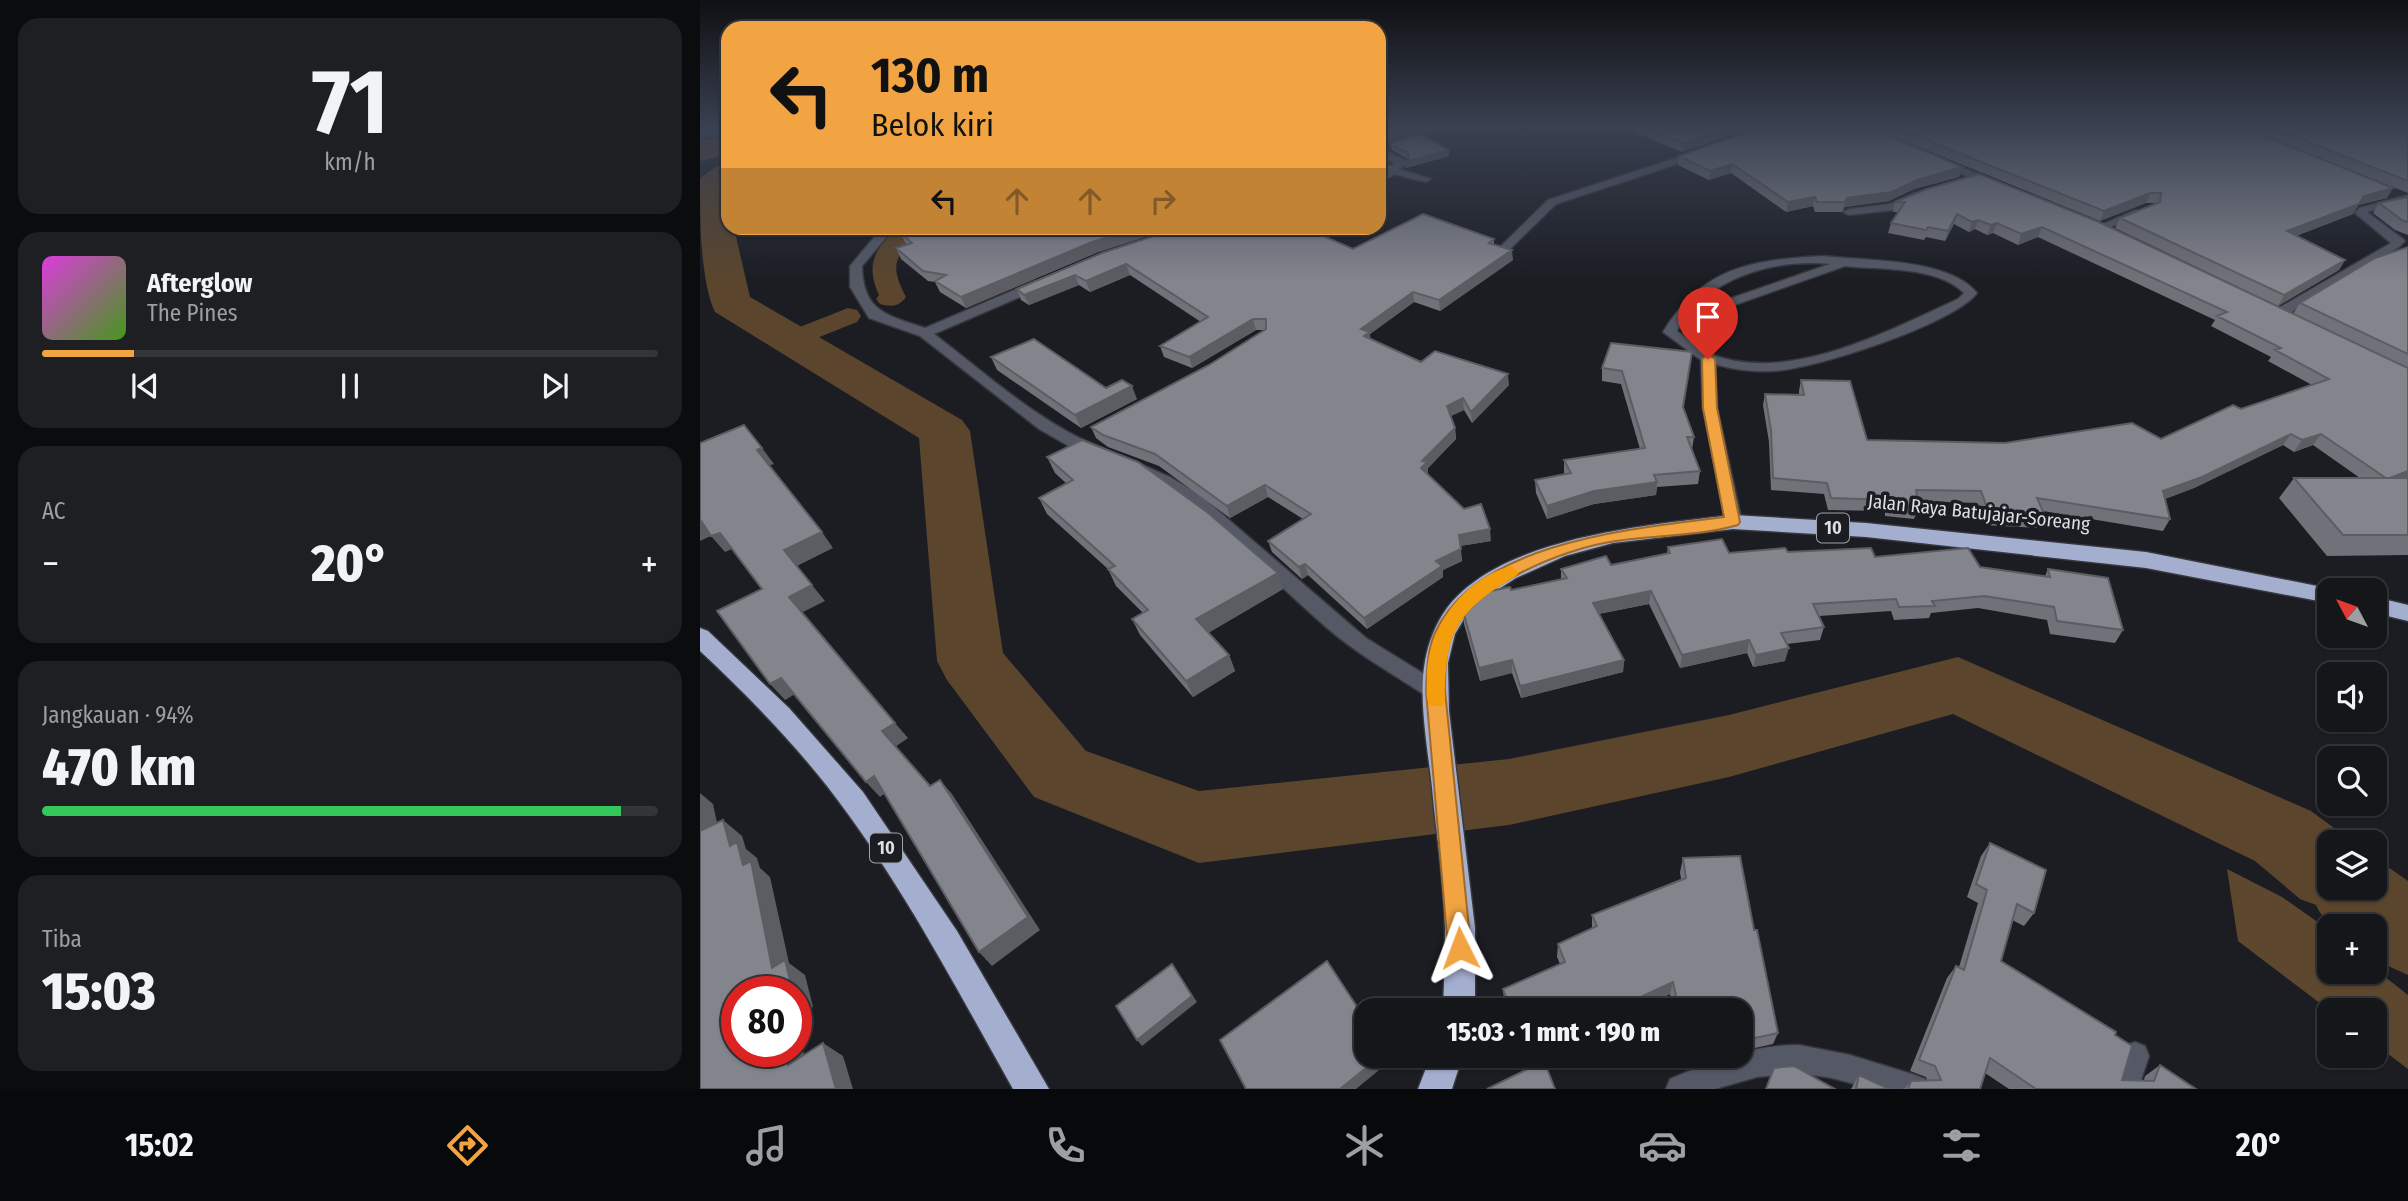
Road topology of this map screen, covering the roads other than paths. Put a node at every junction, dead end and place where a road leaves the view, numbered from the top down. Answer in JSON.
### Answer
{"nodes":[{"id":1,"x":1418,"y":178,"type":"edge"},
{"id":2,"x":1625,"y":178,"type":"edge"},
{"id":3,"x":1976,"y":178,"type":"edge"},
{"id":4,"x":1981,"y":178,"type":"edge"},
{"id":5,"x":1426,"y":180,"type":"dead end"},
{"id":6,"x":1955,"y":184,"type":"edge"},
{"id":7,"x":2380,"y":189,"type":"edge"},
{"id":8,"x":1931,"y":191,"type":"edge"},
{"id":9,"x":2015,"y":192,"type":"edge"},
{"id":10,"x":2407,"y":199,"type":"edge"},
{"id":11,"x":2151,"y":208,"type":"edge"},
{"id":12,"x":1849,"y":212,"type":"edge"},
{"id":13,"x":2112,"y":233,"type":"edge"},
{"id":14,"x":882,"y":235,"type":"edge"},
{"id":15,"x":1506,"y":247,"type":"edge"},
{"id":16,"x":1851,"y":262,"type":"junction"},
{"id":17,"x":1060,"y":275,"type":"edge"},
{"id":18,"x":2268,"y":307,"type":"edge"},
{"id":19,"x":1675,"y":322,"type":"junction"},
{"id":20,"x":925,"y":333,"type":"junction"},
{"id":21,"x":1708,"y":359,"type":"junction"},
{"id":22,"x":1089,"y":432,"type":"edge"},
{"id":23,"x":1072,"y":442,"type":"junction"},
{"id":24,"x":1733,"y":522,"type":"junction"},
{"id":25,"x":2317,"y":593,"type":"edge"},
{"id":26,"x":2387,"y":609,"type":"edge"},
{"id":27,"x":2408,"y":613,"type":"edge"},
{"id":28,"x":700,"y":637,"type":"edge"},
{"id":29,"x":1436,"y":701,"type":"junction"},
{"id":30,"x":1459,"y":998,"type":"edge"},
{"id":31,"x":2135,"y":1056,"type":"dead end"},
{"id":32,"x":1442,"y":1068,"type":"edge"},
{"id":33,"x":1032,"y":1089,"type":"edge"},
{"id":34,"x":1435,"y":1089,"type":"edge"},
{"id":35,"x":1680,"y":1089,"type":"edge"},
{"id":36,"x":1915,"y":1089,"type":"edge"},
{"id":37,"x":2124,"y":1089,"type":"edge"}],
"edges":[{"from":1,"to":5,"type":"street"},
{"from":2,"to":15,"type":"street"},
{"from":3,"to":6,"type":"street"},
{"from":4,"to":9,"type":"street"},
{"from":7,"to":10,"type":"street"},
{"from":8,"to":12,"type":"street"},
{"from":10,"to":18,"type":"street"},
{"from":11,"to":13,"type":"street"},
{"from":14,"to":20,"type":"street"},
{"from":16,"to":19,"type":"street"},
{"from":16,"to":19,"type":"street"},
{"from":16,"to":21,"type":"street"},
{"from":17,"to":20,"type":"street"},
{"from":19,"to":21,"type":"street"},
{"from":20,"to":23,"type":"street"},
{"from":21,"to":24,"type":"street"},
{"from":22,"to":23,"type":"street"},
{"from":23,"to":29,"type":"street"},
{"from":24,"to":25,"type":"highway","name":"Jalan Raya Batujajar-Soreang","number":"10"},
{"from":24,"to":29,"type":"highway","name":"Jalan Raya Batujajar-Soreang","number":"10"},
{"from":26,"to":27,"type":"highway"},
{"from":28,"to":33,"type":"highway","number":"10"},
{"from":29,"to":30,"type":"highway","name":"Jalan Raya Batujajar-Soreang","number":"10"},
{"from":31,"to":37,"type":"street"},
{"from":32,"to":34,"type":"highway"},
{"from":35,"to":36,"type":"street"}]}
